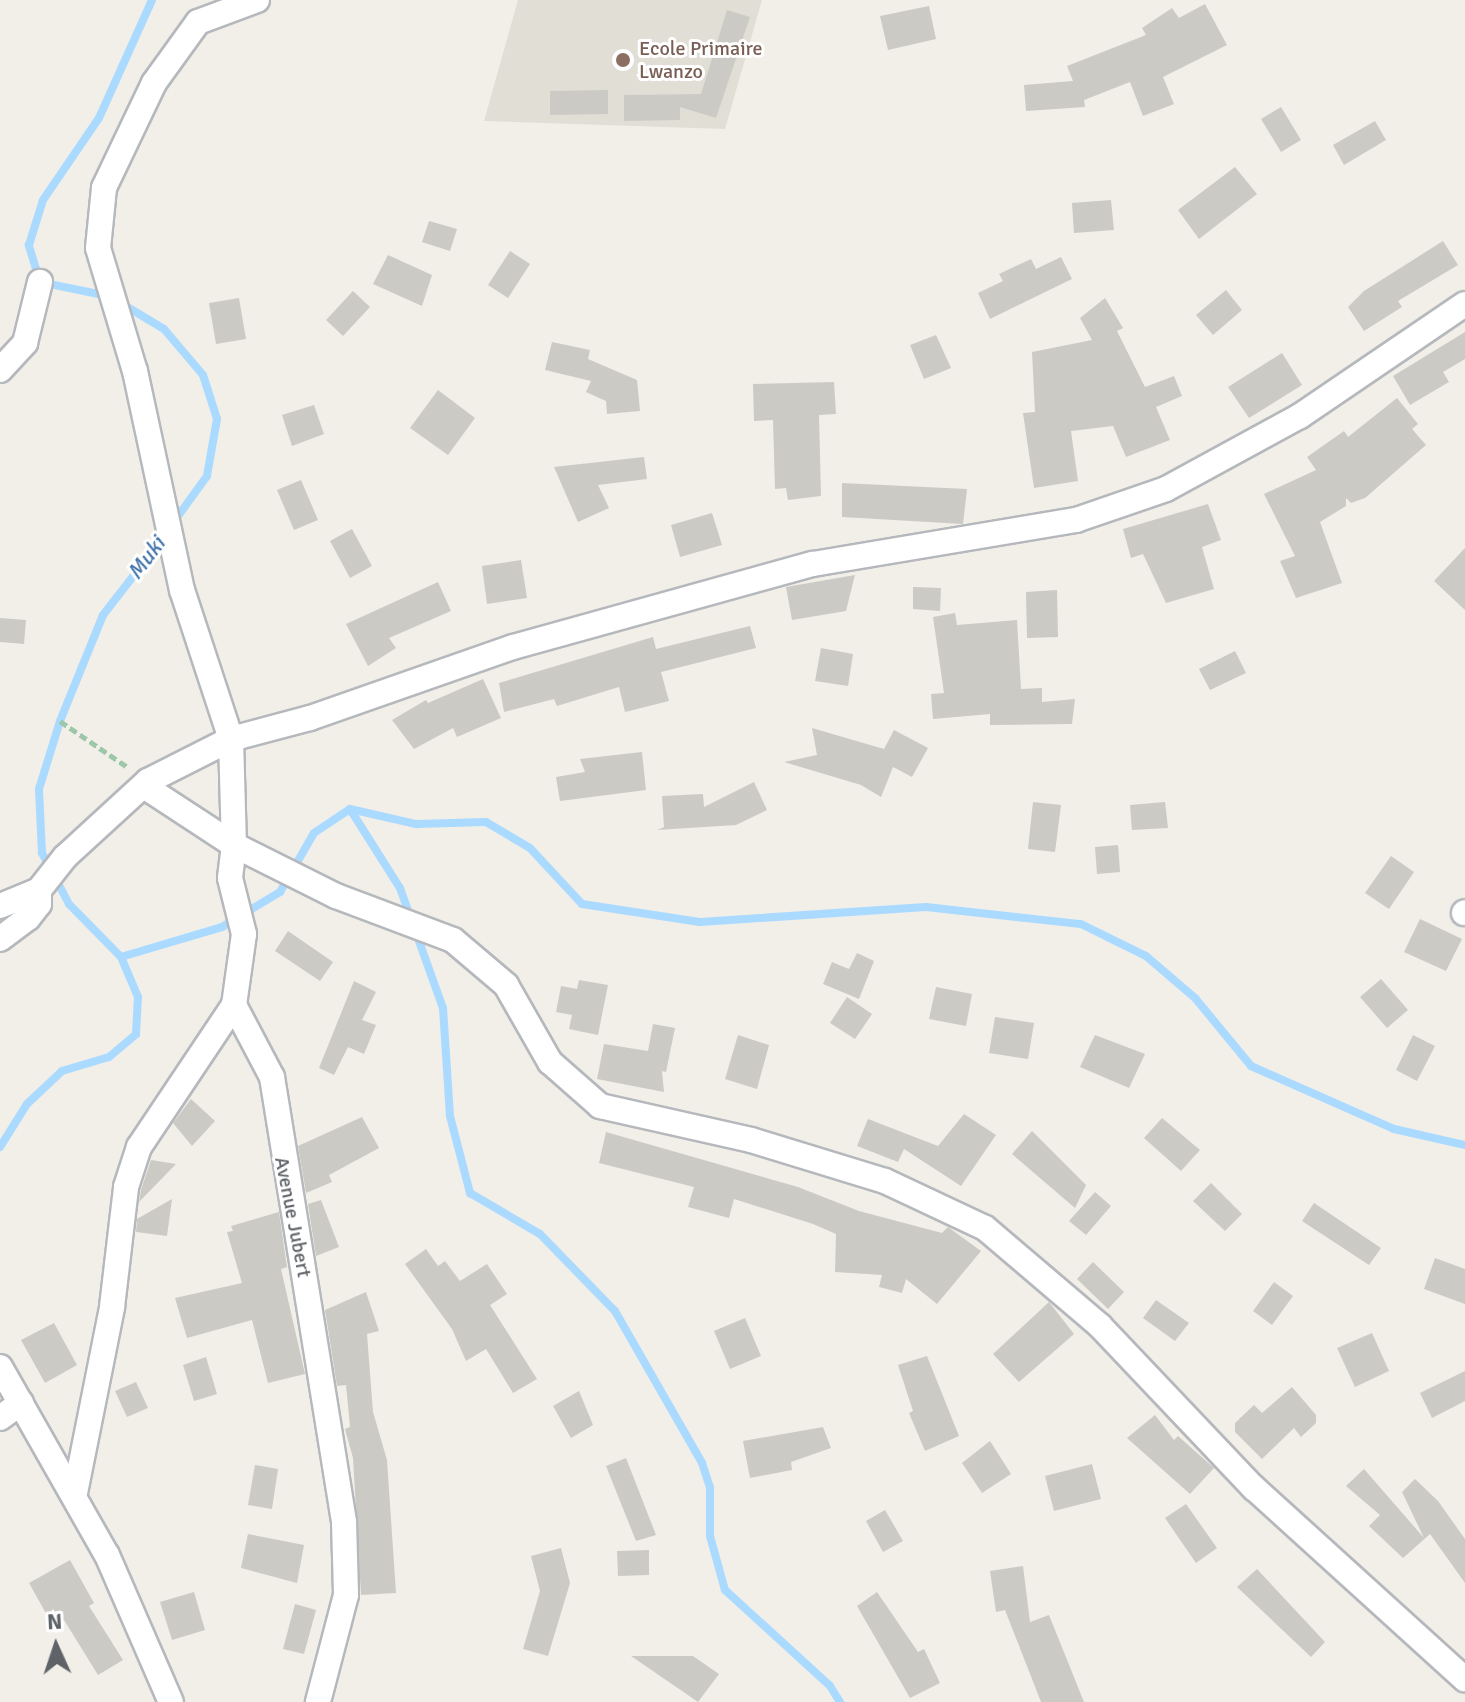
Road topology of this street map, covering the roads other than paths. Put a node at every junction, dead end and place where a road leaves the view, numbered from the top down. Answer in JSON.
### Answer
{"nodes":[{"id":1,"x":257,"y":0,"type":"edge"},
{"id":2,"x":40,"y":282,"type":"dead end"},
{"id":3,"x":1465,"y":304,"type":"edge"},
{"id":4,"x":0,"y":370,"type":"edge"},
{"id":5,"x":231,"y":739,"type":"junction"},
{"id":6,"x":148,"y":781,"type":"junction"},
{"id":7,"x":234,"y":845,"type":"junction"},
{"id":8,"x":39,"y":890,"type":"junction"},
{"id":9,"x":0,"y":906,"type":"edge"},
{"id":10,"x":0,"y":939,"type":"edge"},
{"id":11,"x":234,"y":1005,"type":"junction"},
{"id":12,"x":0,"y":1367,"type":"edge"},
{"id":13,"x":21,"y":1403,"type":"junction"},
{"id":14,"x":0,"y":1418,"type":"edge"},
{"id":15,"x":75,"y":1493,"type":"junction"},
{"id":16,"x":1465,"y":1679,"type":"edge"},
{"id":17,"x":171,"y":1702,"type":"edge"},
{"id":18,"x":318,"y":1702,"type":"edge"}],
"edges":[{"from":1,"to":5,"type":"street"},
{"from":2,"to":4,"type":"street"},
{"from":3,"to":5,"type":"street"},
{"from":5,"to":6,"type":"street"},
{"from":5,"to":7,"type":"street"},
{"from":6,"to":7,"type":"street"},
{"from":6,"to":8,"type":"street"},
{"from":7,"to":11,"type":"street"},
{"from":7,"to":16,"type":"street"},
{"from":8,"to":9,"type":"street"},
{"from":8,"to":10,"type":"street"},
{"from":11,"to":15,"type":"street"},
{"from":11,"to":18,"type":"street","name":"Avenue Jubert"},
{"from":12,"to":13,"type":"street"},
{"from":13,"to":14,"type":"street"},
{"from":13,"to":15,"type":"street"},
{"from":15,"to":17,"type":"street"}]}
